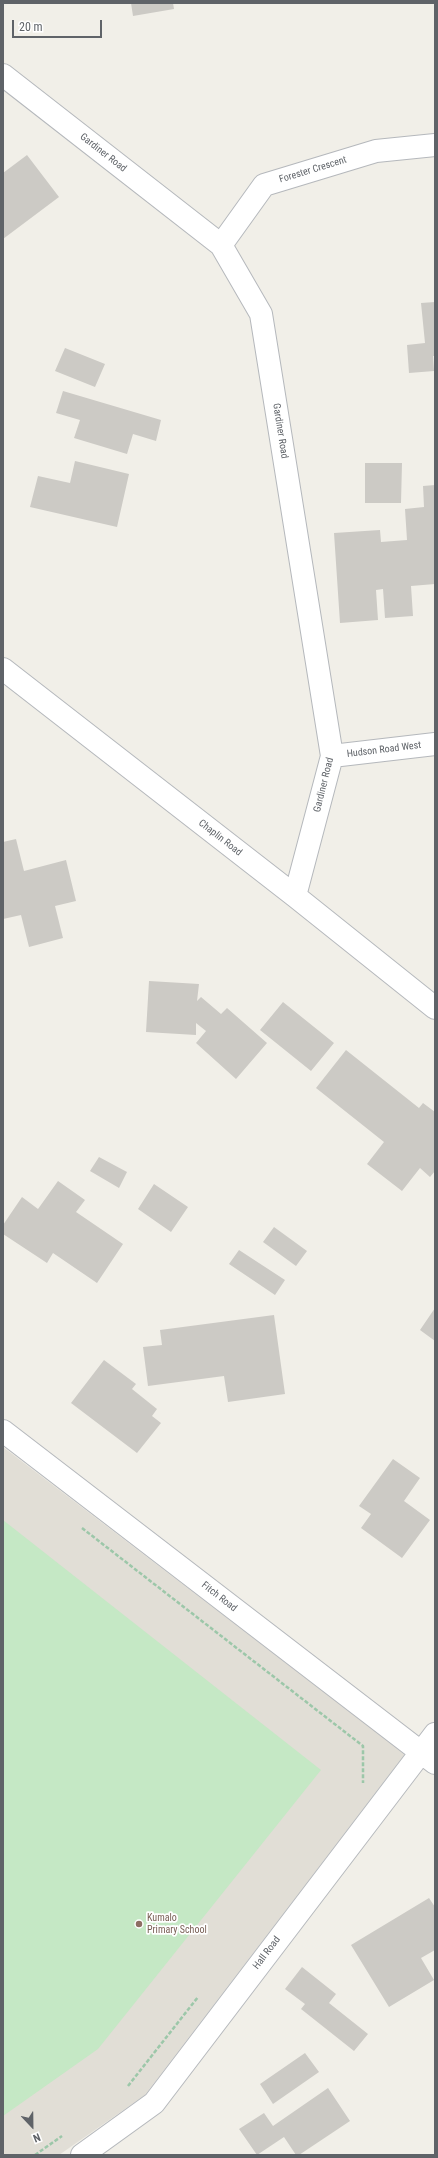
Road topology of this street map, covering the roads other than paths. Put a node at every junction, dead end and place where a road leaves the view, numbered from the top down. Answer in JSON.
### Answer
{"nodes":[{"id":1,"x":3,"y":75,"type":"edge"},
{"id":2,"x":435,"y":145,"type":"edge"},
{"id":3,"x":221,"y":245,"type":"junction"},
{"id":4,"x":3,"y":669,"type":"edge"},
{"id":5,"x":435,"y":744,"type":"edge"},
{"id":6,"x":332,"y":756,"type":"junction"},
{"id":7,"x":295,"y":896,"type":"junction"},
{"id":8,"x":435,"y":1008,"type":"edge"},
{"id":9,"x":3,"y":1431,"type":"edge"},
{"id":10,"x":435,"y":1734,"type":"edge"},
{"id":11,"x":428,"y":1758,"type":"edge"},
{"id":12,"x":82,"y":2155,"type":"edge"}],
"edges":[{"from":1,"to":3,"type":"street","name":"Gardiner Road"},
{"from":2,"to":3,"type":"street","name":"Forester Crescent"},
{"from":3,"to":6,"type":"street","name":"Gardiner Road"},
{"from":4,"to":7,"type":"street","name":"Chaplin Road"},
{"from":5,"to":6,"type":"street","name":"Hudson Road West"},
{"from":6,"to":7,"type":"street","name":"Gardiner Road"},
{"from":7,"to":8,"type":"street","name":"Chaplin Road"},
{"from":9,"to":11,"type":"street","name":"Fitch Road"},
{"from":10,"to":11,"type":"street","name":"Hall Road"},
{"from":11,"to":12,"type":"street","name":"Hall Road"}]}
